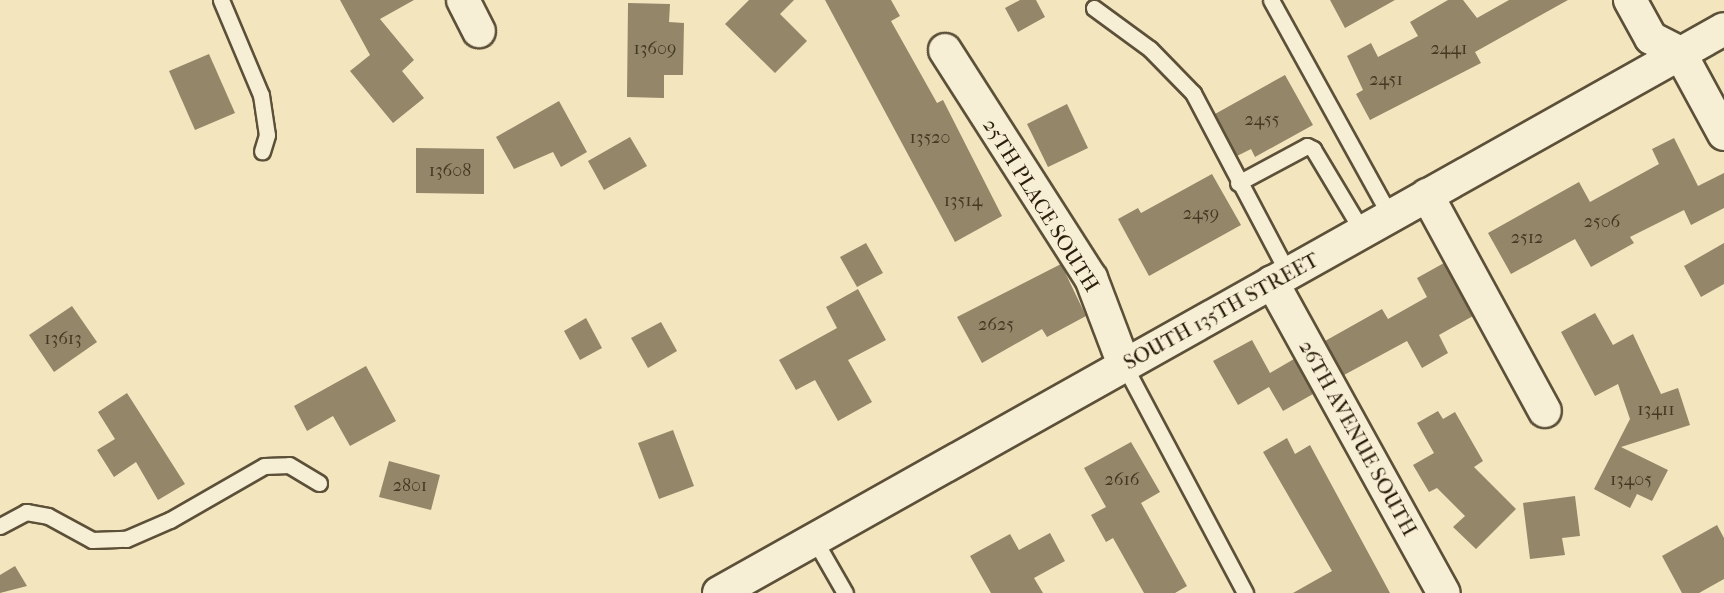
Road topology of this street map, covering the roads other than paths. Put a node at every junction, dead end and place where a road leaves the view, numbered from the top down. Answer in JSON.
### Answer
{"nodes":[{"id":1,"x":222,"y":0,"type":"edge"},
{"id":2,"x":463,"y":0,"type":"edge"},
{"id":3,"x":1271,"y":0,"type":"edge"},
{"id":4,"x":1630,"y":0,"type":"edge"},
{"id":5,"x":1094,"y":8,"type":"dead end"},
{"id":6,"x":1724,"y":29,"type":"edge"},
{"id":7,"x":479,"y":31,"type":"dead end"},
{"id":8,"x":945,"y":50,"type":"dead end"},
{"id":9,"x":1680,"y":53,"type":"junction"},
{"id":10,"x":1724,"y":134,"type":"edge"},
{"id":11,"x":262,"y":150,"type":"dead end"},
{"id":12,"x":1238,"y":183,"type":"junction"},
{"id":13,"x":1427,"y":195,"type":"junction"},
{"id":14,"x":1390,"y":216,"type":"junction"},
{"id":15,"x":1362,"y":231,"type":"junction"},
{"id":16,"x":1280,"y":278,"type":"junction"},
{"id":17,"x":1124,"y":365,"type":"junction"},
{"id":18,"x":1545,"y":411,"type":"dead end"},
{"id":19,"x":319,"y":483,"type":"dead end"},
{"id":20,"x":0,"y":526,"type":"edge"},
{"id":21,"x":814,"y":539,"type":"junction"},
{"id":22,"x":719,"y":593,"type":"edge"},
{"id":23,"x":845,"y":593,"type":"edge"},
{"id":24,"x":1245,"y":593,"type":"edge"},
{"id":25,"x":1444,"y":593,"type":"edge"}],
"edges":[{"from":1,"to":11,"type":"lane"},
{"from":2,"to":7,"type":"street"},
{"from":3,"to":14,"type":"lane"},
{"from":4,"to":9,"type":"street"},
{"from":5,"to":12,"type":"lane"},
{"from":6,"to":9,"type":"street","name":"SOUTH 135TH STREET"},
{"from":8,"to":17,"type":"street","name":"25TH PLACE SOUTH"},
{"from":9,"to":10,"type":"street"},
{"from":9,"to":13,"type":"street","name":"SOUTH 135TH STREET"},
{"from":12,"to":15,"type":"lane"},
{"from":12,"to":16,"type":"lane"},
{"from":13,"to":14,"type":"street","name":"SOUTH 135TH STREET"},
{"from":13,"to":18,"type":"street"},
{"from":14,"to":15,"type":"street","name":"SOUTH 135TH STREET"},
{"from":15,"to":16,"type":"street","name":"SOUTH 135TH STREET"},
{"from":16,"to":17,"type":"street","name":"SOUTH 135TH STREET"},
{"from":16,"to":25,"type":"street","name":"26TH AVENUE SOUTH"},
{"from":17,"to":21,"type":"street","name":"SOUTH 135TH STREET"},
{"from":17,"to":24,"type":"lane"},
{"from":19,"to":20,"type":"lane"},
{"from":21,"to":22,"type":"street","name":"SOUTH 135TH STREET"},
{"from":21,"to":23,"type":"lane"}]}
